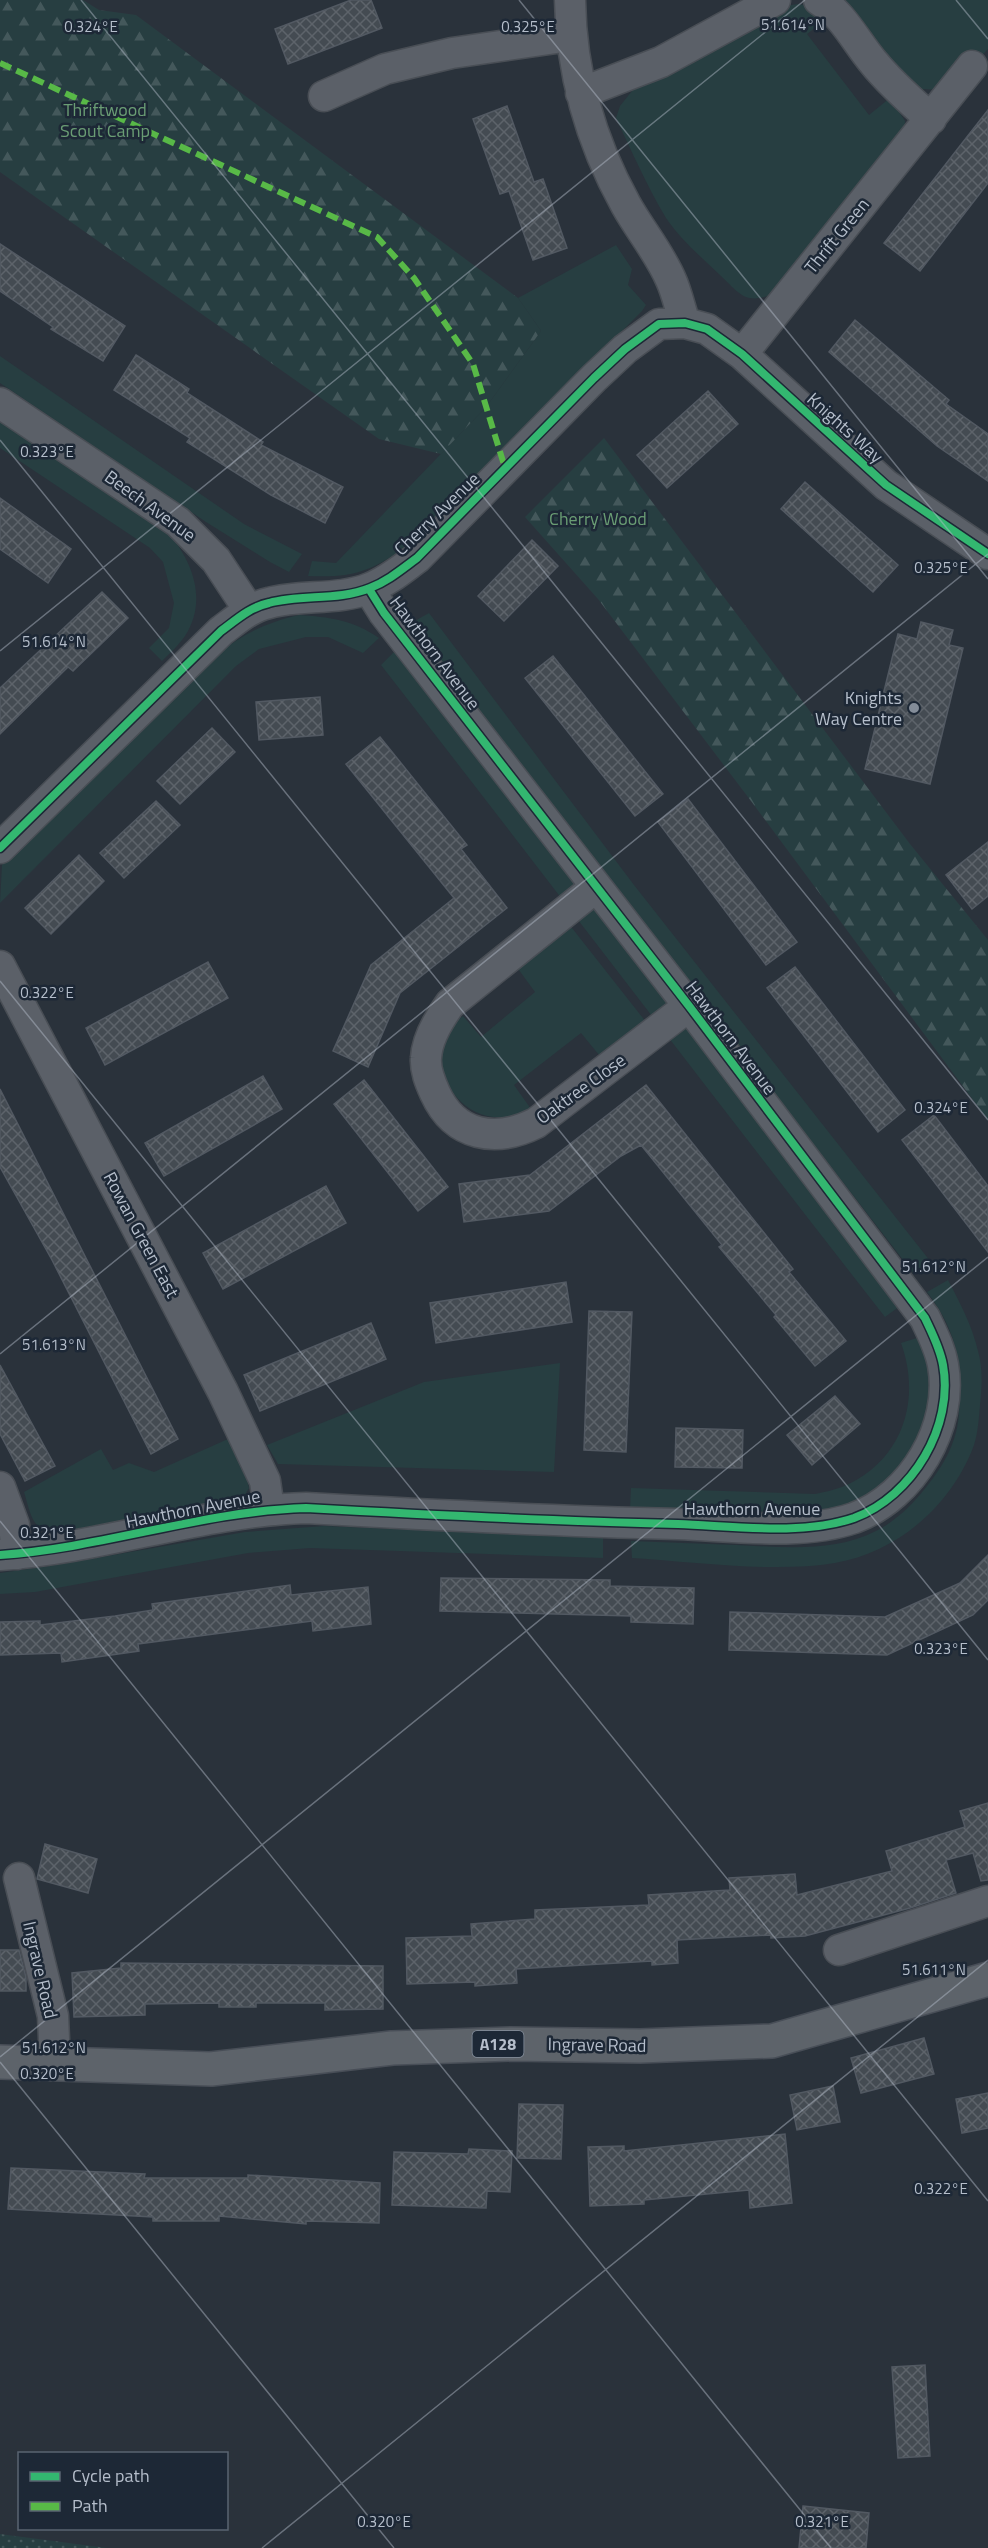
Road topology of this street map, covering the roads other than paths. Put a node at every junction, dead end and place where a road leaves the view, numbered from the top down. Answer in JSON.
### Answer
{"nodes":[{"id":1,"x":570,"y":0,"type":"edge"},
{"id":2,"x":775,"y":0,"type":"edge"},
{"id":3,"x":819,"y":0,"type":"edge"},
{"id":4,"x":570,"y":36,"type":"junction"},
{"id":5,"x":972,"y":66,"type":"dead end"},
{"id":6,"x":581,"y":93,"type":"junction"},
{"id":7,"x":324,"y":96,"type":"dead end"},
{"id":8,"x":931,"y":119,"type":"junction"},
{"id":9,"x":685,"y":323,"type":"junction"},
{"id":10,"x":742,"y":354,"type":"junction"},
{"id":11,"x":0,"y":403,"type":"edge"},
{"id":12,"x":988,"y":554,"type":"edge"},
{"id":13,"x":369,"y":589,"type":"junction"},
{"id":14,"x":249,"y":610,"type":"junction"},
{"id":15,"x":0,"y":848,"type":"edge"},
{"id":16,"x":596,"y":887,"type":"junction"},
{"id":17,"x":0,"y":966,"type":"edge"},
{"id":18,"x":689,"y":1006,"type":"junction"},
{"id":19,"x":0,"y":1487,"type":"edge"},
{"id":20,"x":269,"y":1509,"type":"junction"},
{"id":21,"x":8,"y":1555,"type":"edge"},
{"id":22,"x":19,"y":1878,"type":"dead end"},
{"id":23,"x":988,"y":1901,"type":"edge"},
{"id":24,"x":840,"y":1950,"type":"dead end"},
{"id":25,"x":988,"y":1979,"type":"edge"},
{"id":26,"x":0,"y":2062,"type":"edge"},
{"id":27,"x":55,"y":2062,"type":"junction"}],
"edges":[{"from":1,"to":4,"type":"street"},
{"from":2,"to":6,"type":"street"},
{"from":3,"to":8,"type":"street"},
{"from":4,"to":6,"type":"street"},
{"from":4,"to":7,"type":"street"},
{"from":5,"to":8,"type":"street","name":"Thrift Green"},
{"from":6,"to":9,"type":"street"},
{"from":8,"to":10,"type":"street","name":"Thrift Green"},
{"from":9,"to":10,"type":"street","name":"Knights Way"},
{"from":9,"to":13,"type":"street","name":"Cherry Avenue"},
{"from":10,"to":12,"type":"street","name":"Knights Way"},
{"from":11,"to":14,"type":"street","name":"Beech Avenue"},
{"from":13,"to":14,"type":"street","name":"Cherry Avenue"},
{"from":13,"to":16,"type":"street","name":"Hawthorn Avenue"},
{"from":14,"to":15,"type":"street","name":"Cherry Avenue"},
{"from":16,"to":18,"type":"street","name":"Hawthorn Avenue"},
{"from":16,"to":18,"type":"street","name":"Oaktree Close"},
{"from":17,"to":20,"type":"street","name":"Rowan Green East"},
{"from":18,"to":20,"type":"street","name":"Hawthorn Avenue"},
{"from":19,"to":21,"type":"street"},
{"from":20,"to":21,"type":"street","name":"Hawthorn Avenue"},
{"from":22,"to":27,"type":"street","name":"Ingrave Road"},
{"from":23,"to":24,"type":"street"},
{"from":25,"to":27,"type":"main road","name":"Ingrave Road","number":"A128"},
{"from":26,"to":27,"type":"main road","name":"Ingrave Road","number":"A128"}]}
